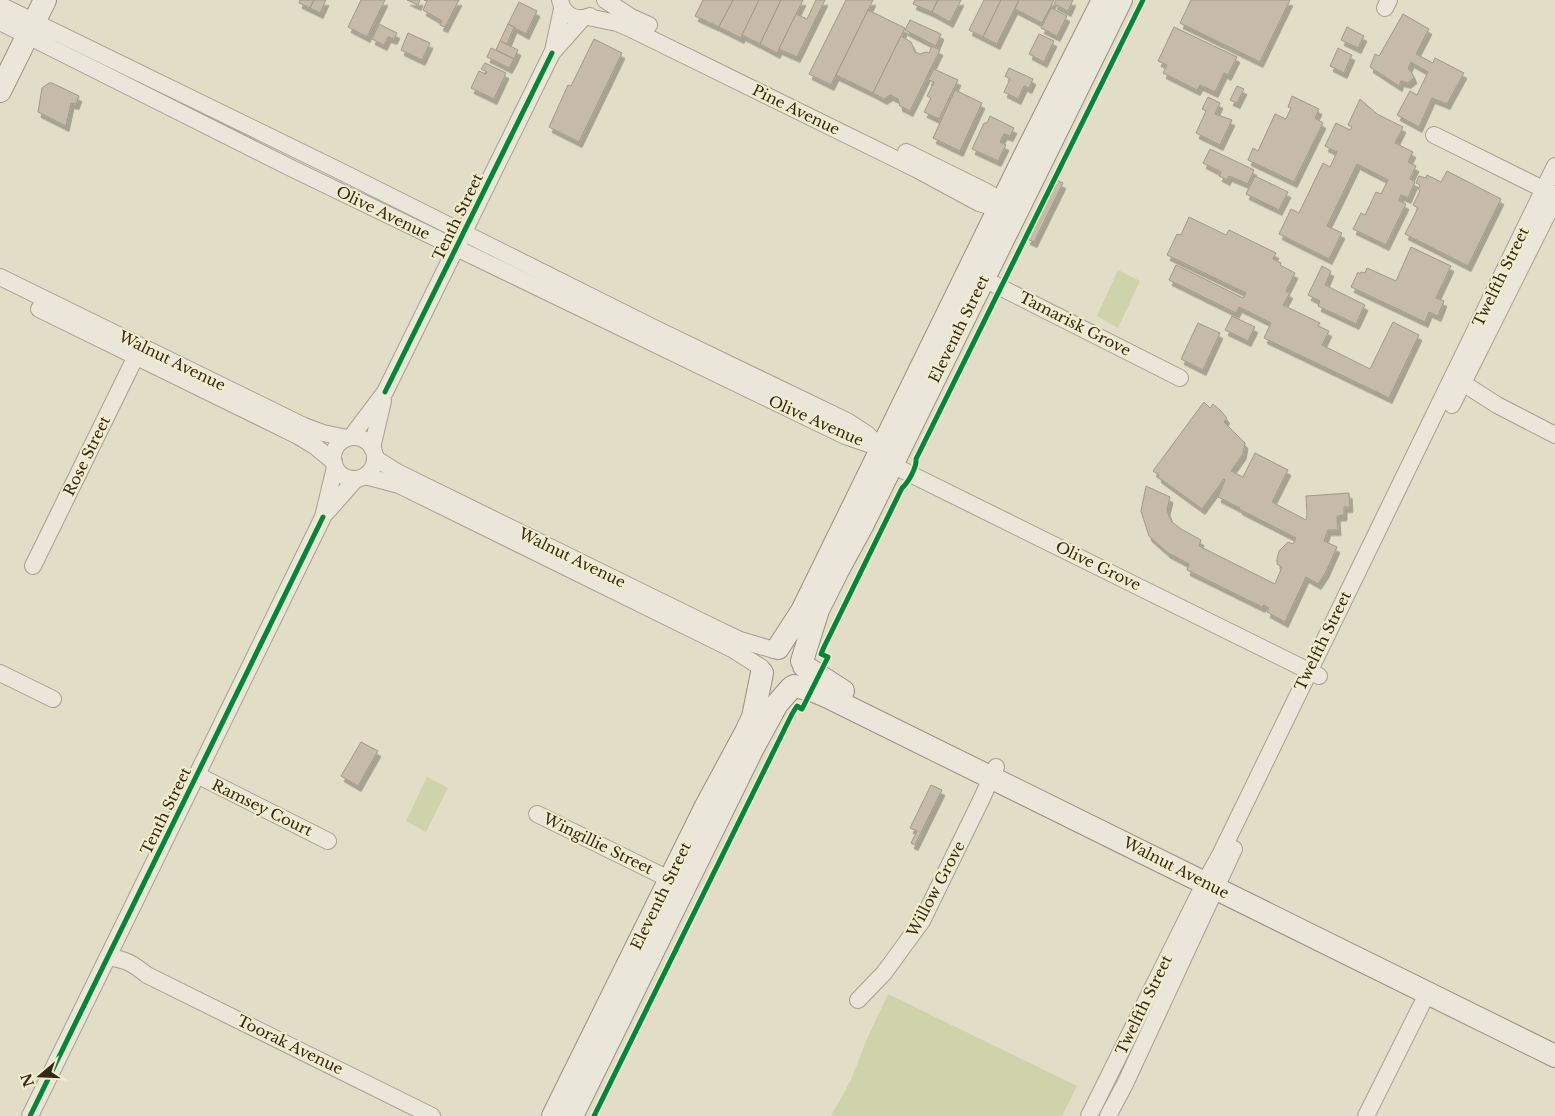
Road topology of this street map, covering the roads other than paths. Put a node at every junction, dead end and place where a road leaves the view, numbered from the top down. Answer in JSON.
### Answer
{"nodes":[{"id":1,"x":45,"y":0,"type":"edge"},
{"id":2,"x":599,"y":0,"type":"edge"},
{"id":3,"x":605,"y":0,"type":"edge"},
{"id":4,"x":1102,"y":0,"type":"edge"},
{"id":5,"x":1121,"y":0,"type":"edge"},
{"id":6,"x":559,"y":3,"type":"edge"},
{"id":7,"x":0,"y":5,"type":"edge"},
{"id":8,"x":586,"y":17,"type":"junction"},
{"id":9,"x":0,"y":22,"type":"edge"},
{"id":10,"x":31,"y":28,"type":"junction"},
{"id":11,"x":552,"y":53,"type":"junction"},
{"id":12,"x":0,"y":91,"type":"edge"},
{"id":13,"x":1434,"y":135,"type":"dead end"},
{"id":14,"x":1555,"y":166,"type":"edge"},
{"id":15,"x":1551,"y":195,"type":"edge"},
{"id":16,"x":1009,"y":209,"type":"junction"},
{"id":17,"x":464,"y":233,"type":"junction"},
{"id":18,"x":456,"y":248,"type":"junction"},
{"id":19,"x":976,"y":275,"type":"junction"},
{"id":20,"x":0,"y":277,"type":"edge"},
{"id":21,"x":0,"y":289,"type":"edge"},
{"id":22,"x":139,"y":351,"type":"junction"},
{"id":23,"x":1180,"y":378,"type":"dead end"},
{"id":24,"x":1455,"y":385,"type":"junction"},
{"id":25,"x":385,"y":392,"type":"junction"},
{"id":26,"x":1555,"y":435,"type":"edge"},
{"id":27,"x":349,"y":438,"type":"junction"},
{"id":28,"x":374,"y":453,"type":"junction"},
{"id":29,"x":884,"y":457,"type":"junction"},
{"id":30,"x":334,"y":464,"type":"junction"},
{"id":31,"x":360,"y":477,"type":"junction"},
{"id":32,"x":323,"y":517,"type":"junction"},
{"id":33,"x":33,"y":566,"type":"dead end"},
{"id":34,"x":769,"y":660,"type":"junction"},
{"id":35,"x":0,"y":672,"type":"edge"},
{"id":36,"x":1314,"y":673,"type":"junction"},
{"id":37,"x":798,"y":675,"type":"junction"},
{"id":38,"x":53,"y":699,"type":"dead end"},
{"id":39,"x":994,"y":772,"type":"junction"},
{"id":40,"x":197,"y":775,"type":"junction"},
{"id":41,"x":537,"y":814,"type":"dead end"},
{"id":42,"x":328,"y":841,"type":"dead end"},
{"id":43,"x":1213,"y":880,"type":"junction"},
{"id":44,"x":678,"y":883,"type":"junction"},
{"id":45,"x":108,"y":957,"type":"junction"},
{"id":46,"x":1428,"y":994,"type":"junction"},
{"id":47,"x":858,"y":1000,"type":"dead end"},
{"id":48,"x":1555,"y":1044,"type":"edge"},
{"id":49,"x":1555,"y":1056,"type":"edge"},
{"id":50,"x":30,"y":1116,"type":"edge"},
{"id":51,"x":432,"y":1116,"type":"edge"},
{"id":52,"x":553,"y":1116,"type":"edge"},
{"id":53,"x":572,"y":1116,"type":"edge"},
{"id":54,"x":1090,"y":1116,"type":"edge"},
{"id":55,"x":1108,"y":1116,"type":"edge"},
{"id":56,"x":1366,"y":1116,"type":"edge"}],
"edges":[{"from":1,"to":10,"type":"main road"},
{"from":2,"to":8,"type":"street","name":"Tenth Street"},
{"from":3,"to":16,"type":"street","name":"Pine Avenue"},
{"from":4,"to":16,"type":"main road","name":"Eleventh Street"},
{"from":5,"to":16,"type":"main road","name":"Eleventh Street"},
{"from":6,"to":8,"type":"street","name":"Pine Avenue"},
{"from":6,"to":11,"type":"street","name":"Tenth Street"},
{"from":7,"to":10,"type":"street","name":"Olive Avenue"},
{"from":8,"to":11,"type":"street","name":"Tenth Street"},
{"from":8,"to":16,"type":"street","name":"Pine Avenue"},
{"from":9,"to":10,"type":"street","name":"Olive Avenue"},
{"from":10,"to":12,"type":"main road"},
{"from":10,"to":17,"type":"street","name":"Olive Avenue"},
{"from":10,"to":18,"type":"street","name":"Olive Avenue"},
{"from":11,"to":17,"type":"street","name":"Tenth Street"},
{"from":13,"to":15,"type":"street"},
{"from":14,"to":15,"type":"street","name":"Twelfth Street"},
{"from":15,"to":24,"type":"street","name":"Twelfth Street"},
{"from":16,"to":19,"type":"main road","name":"Eleventh Street"},
{"from":17,"to":18,"type":"street","name":"Tenth Street"},
{"from":17,"to":29,"type":"street","name":"Olive Avenue"},
{"from":18,"to":25,"type":"street","name":"Tenth Street"},
{"from":18,"to":29,"type":"street","name":"Olive Avenue"},
{"from":19,"to":23,"type":"street","name":"Tamarisk Grove"},
{"from":19,"to":29,"type":"main road","name":"Eleventh Street"},
{"from":20,"to":22,"type":"street","name":"Walnut Avenue"},
{"from":21,"to":22,"type":"street","name":"Walnut Avenue"},
{"from":22,"to":27,"type":"street","name":"Walnut Avenue"},
{"from":22,"to":30,"type":"street","name":"Walnut Avenue"},
{"from":22,"to":33,"type":"street","name":"Rose Street"},
{"from":24,"to":26,"type":"street"},
{"from":24,"to":36,"type":"street","name":"Twelfth Street"},
{"from":25,"to":27,"type":"street","name":"Tenth Street"},
{"from":25,"to":28,"type":"street","name":"Tenth Street"},
{"from":27,"to":28,"type":"street"},
{"from":27,"to":30,"type":"street"},
{"from":28,"to":31,"type":"street"},
{"from":28,"to":34,"type":"street","name":"Walnut Avenue"},
{"from":29,"to":34,"type":"main road","name":"Eleventh Street"},
{"from":29,"to":36,"type":"street","name":"Olive Grove"},
{"from":29,"to":37,"type":"main road","name":"Eleventh Street"},
{"from":30,"to":31,"type":"street"},
{"from":30,"to":32,"type":"street","name":"Tenth Street"},
{"from":31,"to":32,"type":"street","name":"Tenth Street"},
{"from":31,"to":34,"type":"street","name":"Walnut Avenue"},
{"from":32,"to":40,"type":"street","name":"Tenth Street"},
{"from":34,"to":37,"type":"main road"},
{"from":34,"to":37,"type":"main road"},
{"from":34,"to":44,"type":"main road","name":"Eleventh Street"},
{"from":35,"to":38,"type":"street"},
{"from":36,"to":43,"type":"street","name":"Twelfth Street"},
{"from":37,"to":39,"type":"main road","name":"Walnut Avenue"},
{"from":37,"to":44,"type":"main road","name":"Eleventh Street"},
{"from":39,"to":43,"type":"main road","name":"Walnut Avenue"},
{"from":39,"to":47,"type":"street","name":"Willow Grove"},
{"from":40,"to":42,"type":"street","name":"Ramsey Court"},
{"from":40,"to":45,"type":"street","name":"Tenth Street"},
{"from":41,"to":44,"type":"street","name":"Wingillie Street"},
{"from":43,"to":46,"type":"main road","name":"Walnut Avenue"},
{"from":43,"to":48,"type":"main road","name":"Walnut Avenue"},
{"from":43,"to":54,"type":"street","name":"Twelfth Street"},
{"from":43,"to":55,"type":"street","name":"Twelfth Street"},
{"from":44,"to":52,"type":"main road","name":"Eleventh Street"},
{"from":44,"to":53,"type":"main road","name":"Eleventh Street"},
{"from":45,"to":50,"type":"street","name":"Tenth Street"},
{"from":45,"to":51,"type":"street","name":"Toorak Avenue"},
{"from":46,"to":49,"type":"main road","name":"Walnut Avenue"},
{"from":46,"to":56,"type":"street"}]}
